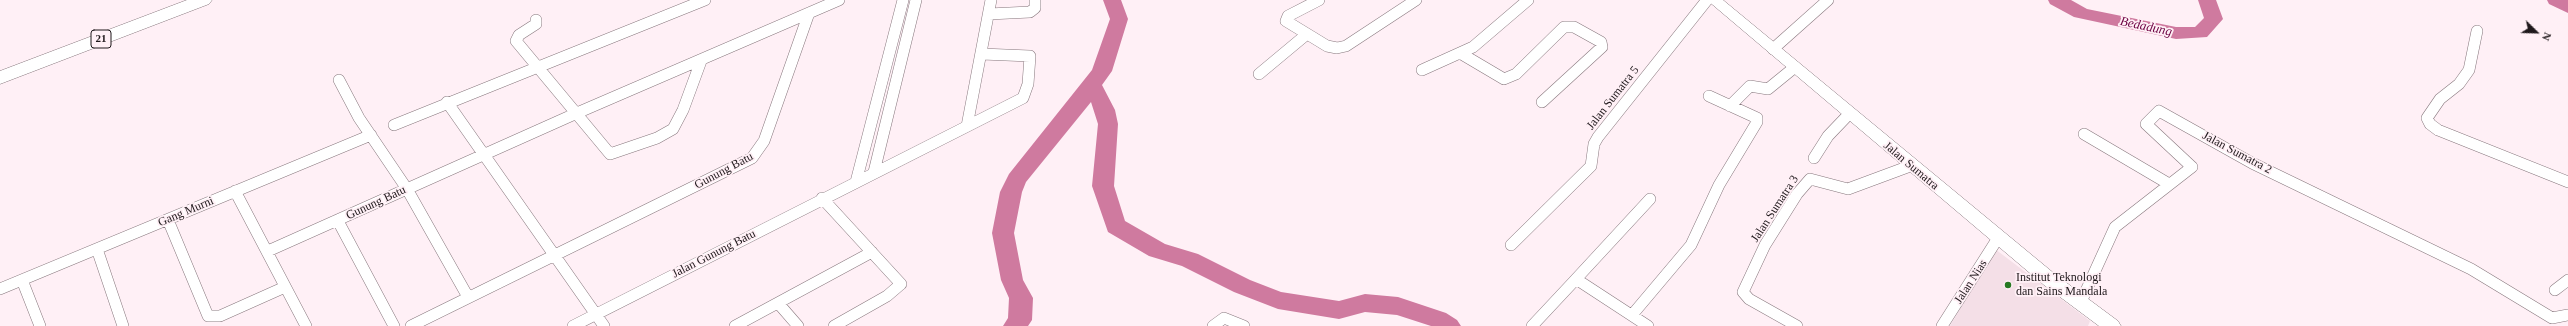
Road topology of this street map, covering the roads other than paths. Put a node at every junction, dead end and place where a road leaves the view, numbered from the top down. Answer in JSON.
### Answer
{"nodes":[{"id":1,"x":203,"y":0,"type":"edge"},
{"id":2,"x":705,"y":0,"type":"edge"},
{"id":3,"x":839,"y":0,"type":"edge"},
{"id":4,"x":903,"y":0,"type":"edge"},
{"id":5,"x":916,"y":0,"type":"edge"},
{"id":6,"x":991,"y":0,"type":"edge"},
{"id":7,"x":1035,"y":0,"type":"edge"},
{"id":8,"x":1319,"y":0,"type":"edge"},
{"id":9,"x":1416,"y":0,"type":"edge"},
{"id":10,"x":1528,"y":0,"type":"edge"},
{"id":11,"x":1707,"y":0,"type":"edge"},
{"id":12,"x":1714,"y":0,"type":"edge"},
{"id":13,"x":1828,"y":0,"type":"edge"},
{"id":14,"x":809,"y":13,"type":"junction"},
{"id":15,"x":913,"y":14,"type":"junction"},
{"id":16,"x":989,"y":14,"type":"junction"},
{"id":17,"x":900,"y":15,"type":"junction"},
{"id":18,"x":536,"y":20,"type":"dead end"},
{"id":19,"x":2477,"y":31,"type":"dead end"},
{"id":20,"x":1307,"y":34,"type":"junction"},
{"id":21,"x":1774,"y":50,"type":"junction"},
{"id":22,"x":1460,"y":53,"type":"junction"},
{"id":23,"x":982,"y":54,"type":"junction"},
{"id":24,"x":701,"y":61,"type":"junction"},
{"id":25,"x":538,"y":67,"type":"junction"},
{"id":26,"x":1795,"y":68,"type":"junction"},
{"id":27,"x":1422,"y":70,"type":"dead end"},
{"id":28,"x":1259,"y":74,"type":"dead end"},
{"id":29,"x":0,"y":78,"type":"edge"},
{"id":30,"x":339,"y":80,"type":"dead end"},
{"id":31,"x":1709,"y":96,"type":"dead end"},
{"id":32,"x":447,"y":102,"type":"junction"},
{"id":33,"x":1542,"y":102,"type":"dead end"},
{"id":34,"x":1730,"y":106,"type":"junction"},
{"id":35,"x":577,"y":113,"type":"junction"},
{"id":36,"x":1850,"y":113,"type":"junction"},
{"id":37,"x":394,"y":125,"type":"dead end"},
{"id":38,"x":967,"y":126,"type":"junction"},
{"id":39,"x":2084,"y":134,"type":"dead end"},
{"id":40,"x":371,"y":135,"type":"junction"},
{"id":41,"x":483,"y":154,"type":"junction"},
{"id":42,"x":1814,"y":158,"type":"dead end"},
{"id":43,"x":1910,"y":166,"type":"junction"},
{"id":44,"x":874,"y":172,"type":"junction"},
{"id":45,"x":856,"y":182,"type":"junction"},
{"id":46,"x":2568,"y":182,"type":"edge"},
{"id":47,"x":2169,"y":184,"type":"junction"},
{"id":48,"x":407,"y":189,"type":"junction"},
{"id":49,"x":235,"y":191,"type":"junction"},
{"id":50,"x":822,"y":198,"type":"junction"},
{"id":51,"x":1650,"y":199,"type":"dead end"},
{"id":52,"x":168,"y":220,"type":"junction"},
{"id":53,"x":338,"y":221,"type":"junction"},
{"id":54,"x":1998,"y":238,"type":"junction"},
{"id":55,"x":1511,"y":245,"type":"dead end"},
{"id":56,"x":96,"y":249,"type":"junction"},
{"id":57,"x":268,"y":251,"type":"junction"},
{"id":58,"x":872,"y":252,"type":"junction"},
{"id":59,"x":556,"y":254,"type":"junction"},
{"id":60,"x":1576,"y":279,"type":"junction"},
{"id":61,"x":22,"y":280,"type":"junction"},
{"id":62,"x":2568,"y":280,"type":"edge"},
{"id":63,"x":285,"y":286,"type":"junction"},
{"id":64,"x":0,"y":289,"type":"edge"},
{"id":65,"x":2555,"y":290,"type":"dead end"},
{"id":66,"x":468,"y":297,"type":"junction"},
{"id":67,"x":778,"y":303,"type":"junction"},
{"id":68,"x":2080,"y":304,"type":"junction"},
{"id":69,"x":596,"y":314,"type":"junction"},
{"id":70,"x":1632,"y":315,"type":"junction"},
{"id":71,"x":2568,"y":315,"type":"edge"},
{"id":72,"x":40,"y":326,"type":"edge"},
{"id":73,"x":123,"y":326,"type":"edge"},
{"id":74,"x":306,"y":326,"type":"edge"},
{"id":75,"x":394,"y":326,"type":"edge"},
{"id":76,"x":411,"y":326,"type":"edge"},
{"id":77,"x":573,"y":326,"type":"edge"},
{"id":78,"x":604,"y":326,"type":"edge"},
{"id":79,"x":735,"y":326,"type":"edge"},
{"id":80,"x":798,"y":326,"type":"edge"},
{"id":81,"x":834,"y":326,"type":"edge"},
{"id":82,"x":1213,"y":326,"type":"edge"},
{"id":83,"x":1244,"y":326,"type":"edge"},
{"id":84,"x":1532,"y":326,"type":"edge"},
{"id":85,"x":1648,"y":326,"type":"edge"},
{"id":86,"x":1797,"y":326,"type":"edge"},
{"id":87,"x":1942,"y":326,"type":"edge"},
{"id":88,"x":2112,"y":326,"type":"edge"}],
"edges":[{"from":1,"to":29,"type":"highway","number":"21"},
{"from":2,"to":25,"type":"street"},
{"from":3,"to":14,"type":"street","name":"Gunung Batu"},
{"from":4,"to":17,"type":"street"},
{"from":5,"to":15,"type":"street"},
{"from":6,"to":16,"type":"street"},
{"from":7,"to":16,"type":"street"},
{"from":8,"to":20,"type":"street"},
{"from":9,"to":20,"type":"street"},
{"from":10,"to":22,"type":"street"},
{"from":11,"to":55,"type":"street","name":"Jalan Sumatra 5"},
{"from":12,"to":21,"type":"main road","name":"Jalan Sumatra"},
{"from":13,"to":21,"type":"street"},
{"from":14,"to":24,"type":"street","name":"Gunung Batu"},
{"from":14,"to":59,"type":"street","name":"Gunung Batu"},
{"from":15,"to":17,"type":"street"},
{"from":15,"to":44,"type":"street"},
{"from":16,"to":23,"type":"street"},
{"from":17,"to":45,"type":"street"},
{"from":18,"to":25,"type":"street"},
{"from":19,"to":46,"type":"street"},
{"from":20,"to":28,"type":"street"},
{"from":21,"to":26,"type":"main road","name":"Jalan Sumatra"},
{"from":22,"to":27,"type":"street"},
{"from":22,"to":33,"type":"street"},
{"from":23,"to":38,"type":"street"},
{"from":23,"to":38,"type":"street"},
{"from":24,"to":35,"type":"street","name":"Gunung Batu"},
{"from":24,"to":35,"type":"street"},
{"from":25,"to":32,"type":"street"},
{"from":25,"to":35,"type":"street"},
{"from":26,"to":34,"type":"street"},
{"from":26,"to":36,"type":"main road","name":"Jalan Sumatra"},
{"from":30,"to":40,"type":"street"},
{"from":31,"to":34,"type":"street"},
{"from":32,"to":37,"type":"street"},
{"from":32,"to":41,"type":"street"},
{"from":34,"to":70,"type":"street"},
{"from":35,"to":41,"type":"street","name":"Gunung Batu"},
{"from":36,"to":42,"type":"street"},
{"from":36,"to":43,"type":"main road","name":"Jalan Sumatra"},
{"from":38,"to":44,"type":"street"},
{"from":39,"to":47,"type":"street"},
{"from":40,"to":48,"type":"street"},
{"from":40,"to":49,"type":"street","name":"Gang Murni"},
{"from":41,"to":48,"type":"street","name":"Gunung Batu"},
{"from":41,"to":59,"type":"street"},
{"from":43,"to":54,"type":"main road","name":"Jalan Sumatra"},
{"from":43,"to":86,"type":"street","name":"Jalan Sumatra 3"},
{"from":44,"to":45,"type":"street","name":"Jalan Gunung Batu"},
{"from":45,"to":50,"type":"street","name":"Jalan Gunung Batu"},
{"from":47,"to":68,"type":"street","name":"Jalan Sumatra 2"},
{"from":47,"to":71,"type":"street","name":"Jalan Sumatra 2"},
{"from":48,"to":53,"type":"street","name":"Gunung Batu"},
{"from":48,"to":66,"type":"street"},
{"from":49,"to":52,"type":"street","name":"Gang Murni"},
{"from":49,"to":57,"type":"street"},
{"from":50,"to":58,"type":"street"},
{"from":50,"to":69,"type":"street","name":"Jalan Gunung Batu"},
{"from":51,"to":60,"type":"street"},
{"from":52,"to":56,"type":"street","name":"Gang Murni"},
{"from":52,"to":63,"type":"street"},
{"from":53,"to":57,"type":"street","name":"Gunung Batu"},
{"from":53,"to":75,"type":"street"},
{"from":54,"to":68,"type":"main road","name":"Jalan Sumatra"},
{"from":54,"to":87,"type":"street","name":"Jalan Nias"},
{"from":56,"to":61,"type":"street","name":"Gang Murni"},
{"from":56,"to":73,"type":"street"},
{"from":57,"to":63,"type":"street"},
{"from":58,"to":67,"type":"street"},
{"from":58,"to":81,"type":"street"},
{"from":59,"to":66,"type":"street","name":"Gunung Batu"},
{"from":59,"to":69,"type":"street"},
{"from":60,"to":70,"type":"street"},
{"from":60,"to":84,"type":"street"},
{"from":61,"to":64,"type":"street","name":"Gang Murni"},
{"from":61,"to":72,"type":"street"},
{"from":62,"to":65,"type":"street"},
{"from":63,"to":74,"type":"street"},
{"from":66,"to":76,"type":"street","name":"Gunung Batu"},
{"from":67,"to":79,"type":"street"},
{"from":67,"to":80,"type":"street"},
{"from":68,"to":88,"type":"main road","name":"Jalan Sumatra"},
{"from":69,"to":77,"type":"street","name":"Jalan Gunung Batu"},
{"from":69,"to":78,"type":"street"},
{"from":70,"to":85,"type":"street"},
{"from":82,"to":83,"type":"street"}]}
